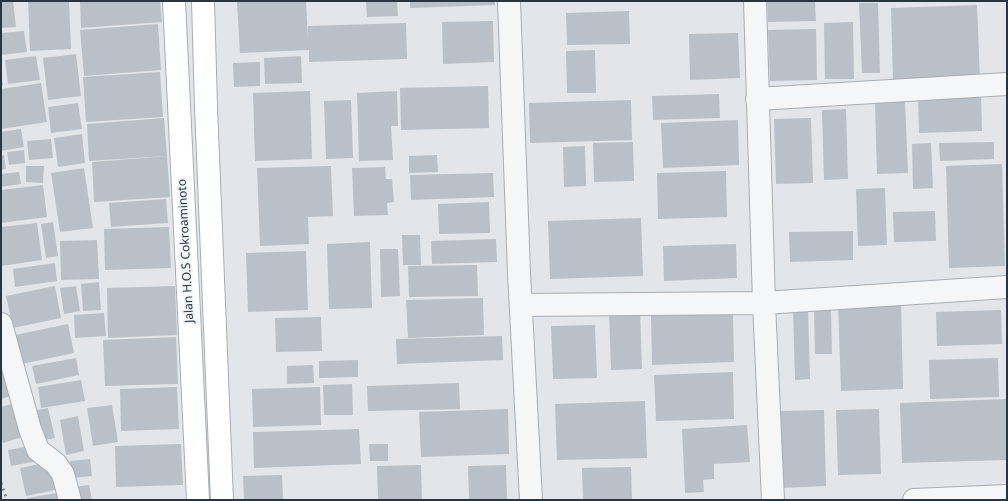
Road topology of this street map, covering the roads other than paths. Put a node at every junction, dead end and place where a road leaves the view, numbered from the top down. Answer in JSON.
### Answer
{"nodes":[{"id":1,"x":174,"y":1,"type":"edge"},
{"id":2,"x":203,"y":1,"type":"edge"},
{"id":3,"x":509,"y":1,"type":"edge"},
{"id":4,"x":755,"y":1,"type":"edge"},
{"id":5,"x":1007,"y":84,"type":"edge"},
{"id":6,"x":757,"y":99,"type":"junction"},
{"id":7,"x":206,"y":107,"type":"junction"},
{"id":8,"x":179,"y":108,"type":"junction"},
{"id":9,"x":1007,"y":287,"type":"edge"},
{"id":10,"x":764,"y":303,"type":"junction"},
{"id":11,"x":521,"y":305,"type":"junction"},
{"id":12,"x":1,"y":324,"type":"edge"},
{"id":13,"x":1007,"y":496,"type":"edge"},
{"id":14,"x":70,"y":500,"type":"edge"},
{"id":15,"x":198,"y":500,"type":"edge"},
{"id":16,"x":222,"y":500,"type":"edge"},
{"id":17,"x":531,"y":500,"type":"edge"},
{"id":18,"x":773,"y":500,"type":"edge"},
{"id":19,"x":914,"y":500,"type":"edge"}],
"edges":[{"from":1,"to":8,"type":"main road","name":"Jalan H.O.S Cokroaminoto"},
{"from":2,"to":7,"type":"main road","name":"Jalan H.O.S Cokroaminoto"},
{"from":3,"to":11,"type":"street"},
{"from":4,"to":6,"type":"street"},
{"from":5,"to":6,"type":"street"},
{"from":6,"to":10,"type":"street"},
{"from":7,"to":8,"type":"main road"},
{"from":7,"to":16,"type":"main road","name":"Jalan H.O.S Cokroaminoto"},
{"from":8,"to":15,"type":"main road","name":"Jalan H.O.S Cokroaminoto"},
{"from":9,"to":10,"type":"street"},
{"from":10,"to":11,"type":"street"},
{"from":10,"to":18,"type":"street"},
{"from":11,"to":17,"type":"street"},
{"from":12,"to":14,"type":"street"},
{"from":13,"to":19,"type":"street"}]}
